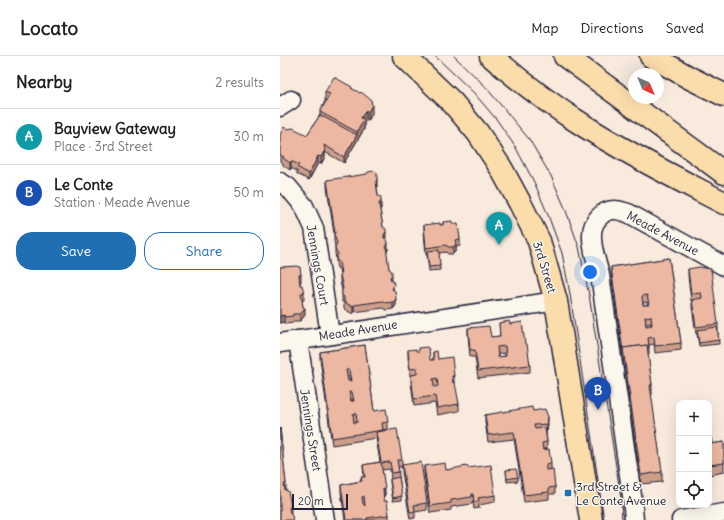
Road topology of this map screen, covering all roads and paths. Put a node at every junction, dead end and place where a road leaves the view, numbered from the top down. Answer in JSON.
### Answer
{"nodes":[{"id":1,"x":404,"y":56,"type":"edge"},
{"id":2,"x":491,"y":56,"type":"edge"},
{"id":3,"x":566,"y":56,"type":"edge"},
{"id":4,"x":651,"y":56,"type":"edge"},
{"id":5,"x":724,"y":95,"type":"edge"},
{"id":6,"x":724,"y":173,"type":"edge"},
{"id":7,"x":280,"y":182,"type":"edge"},
{"id":8,"x":724,"y":203,"type":"edge"},
{"id":9,"x":724,"y":266,"type":"edge"},
{"id":10,"x":556,"y":301,"type":"junction"},
{"id":11,"x":330,"y":335,"type":"junction"},
{"id":12,"x":298,"y":340,"type":"junction"},
{"id":13,"x":280,"y":343,"type":"edge"},
{"id":14,"x":724,"y":513,"type":"edge"},
{"id":15,"x":325,"y":520,"type":"edge"},
{"id":16,"x":590,"y":520,"type":"edge"},
{"id":17,"x":634,"y":520,"type":"edge"},
{"id":18,"x":681,"y":520,"type":"edge"}],
"edges":[{"from":1,"to":10,"type":"main road","name":"3rd Street"},
{"from":2,"to":8,"type":"main road"},
{"from":3,"to":6,"type":"main road"},
{"from":4,"to":5,"type":"main road"},
{"from":7,"to":11,"type":"street","name":"Jennings Court"},
{"from":9,"to":17,"type":"street","name":"Meade Avenue"},
{"from":10,"to":11,"type":"street","name":"Meade Avenue"},
{"from":10,"to":16,"type":"main road","name":"3rd Street"},
{"from":11,"to":12,"type":"street","name":"Meade Avenue"},
{"from":12,"to":13,"type":"street","name":"Meade Avenue"},
{"from":12,"to":15,"type":"street","name":"Jennings Street"},
{"from":14,"to":18,"type":"street"}]}
